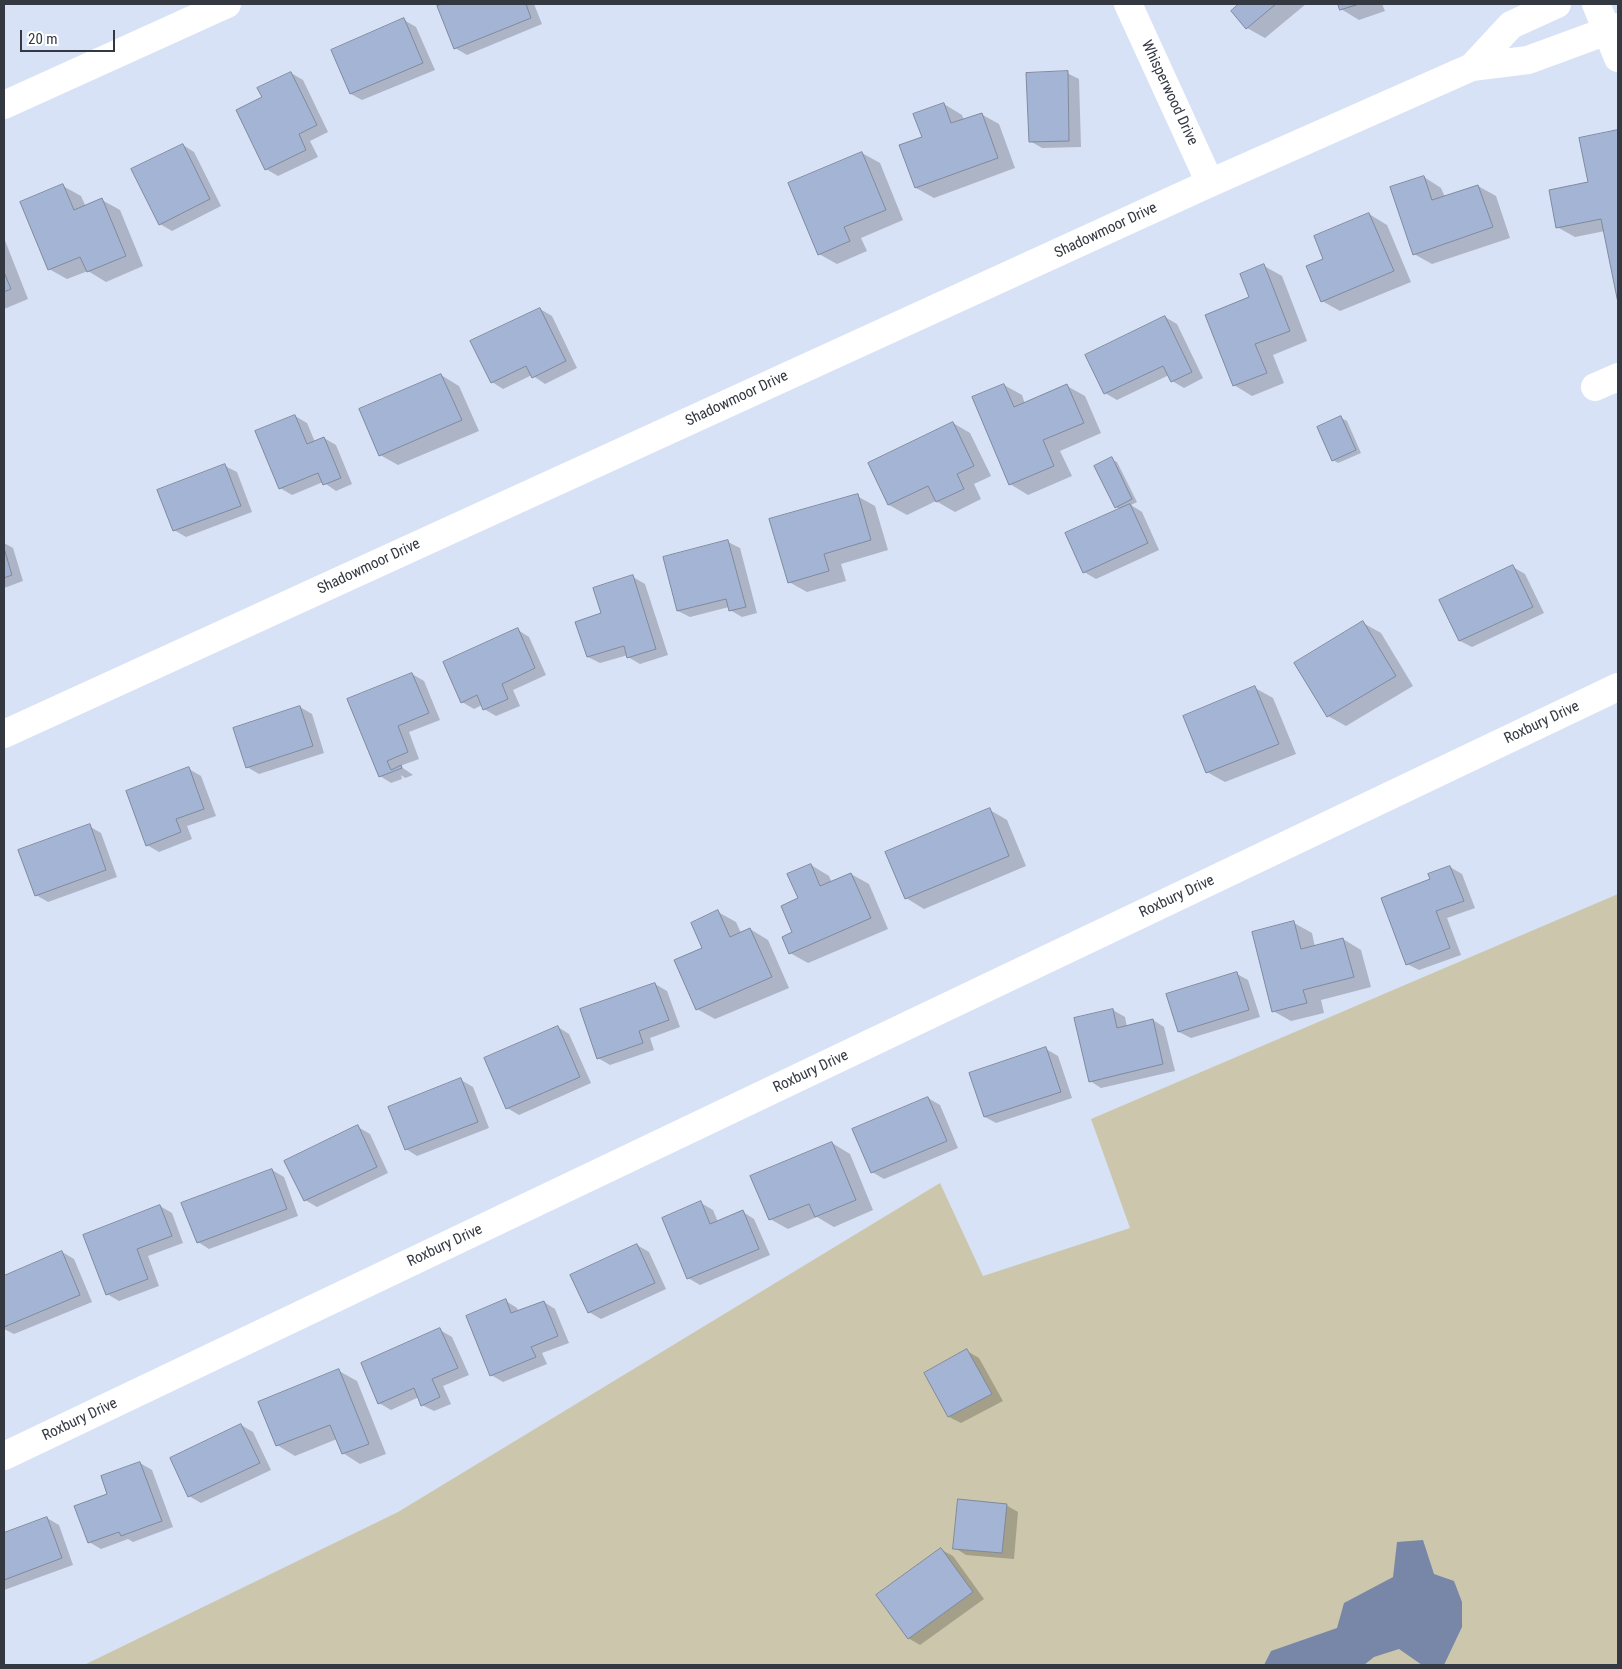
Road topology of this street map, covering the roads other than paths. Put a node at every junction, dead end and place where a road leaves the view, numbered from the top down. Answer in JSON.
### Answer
{"nodes":[{"id":1,"x":227,"y":4,"type":"edge"},
{"id":2,"x":1128,"y":4,"type":"edge"},
{"id":3,"x":1557,"y":4,"type":"edge"},
{"id":4,"x":1596,"y":4,"type":"edge"},
{"id":5,"x":1612,"y":29,"type":"edge"},
{"id":6,"x":1618,"y":58,"type":"edge"},
{"id":7,"x":1472,"y":67,"type":"junction"},
{"id":8,"x":4,"y":106,"type":"edge"},
{"id":9,"x":1210,"y":183,"type":"junction"},
{"id":10,"x":1618,"y":687,"type":"edge"},
{"id":11,"x":4,"y":734,"type":"edge"},
{"id":12,"x":4,"y":1456,"type":"edge"}],
"edges":[{"from":1,"to":8,"type":"street"},
{"from":2,"to":9,"type":"street","name":"Whisperwood Drive"},
{"from":3,"to":7,"type":"street","name":"Shadowmoor Drive"},
{"from":4,"to":5,"type":"street"},
{"from":5,"to":6,"type":"street"},
{"from":5,"to":7,"type":"street","name":"Shadowmoor Drive"},
{"from":7,"to":9,"type":"street","name":"Shadowmoor Drive"},
{"from":9,"to":11,"type":"street","name":"Shadowmoor Drive"},
{"from":10,"to":12,"type":"street","name":"Roxbury Drive"}]}
